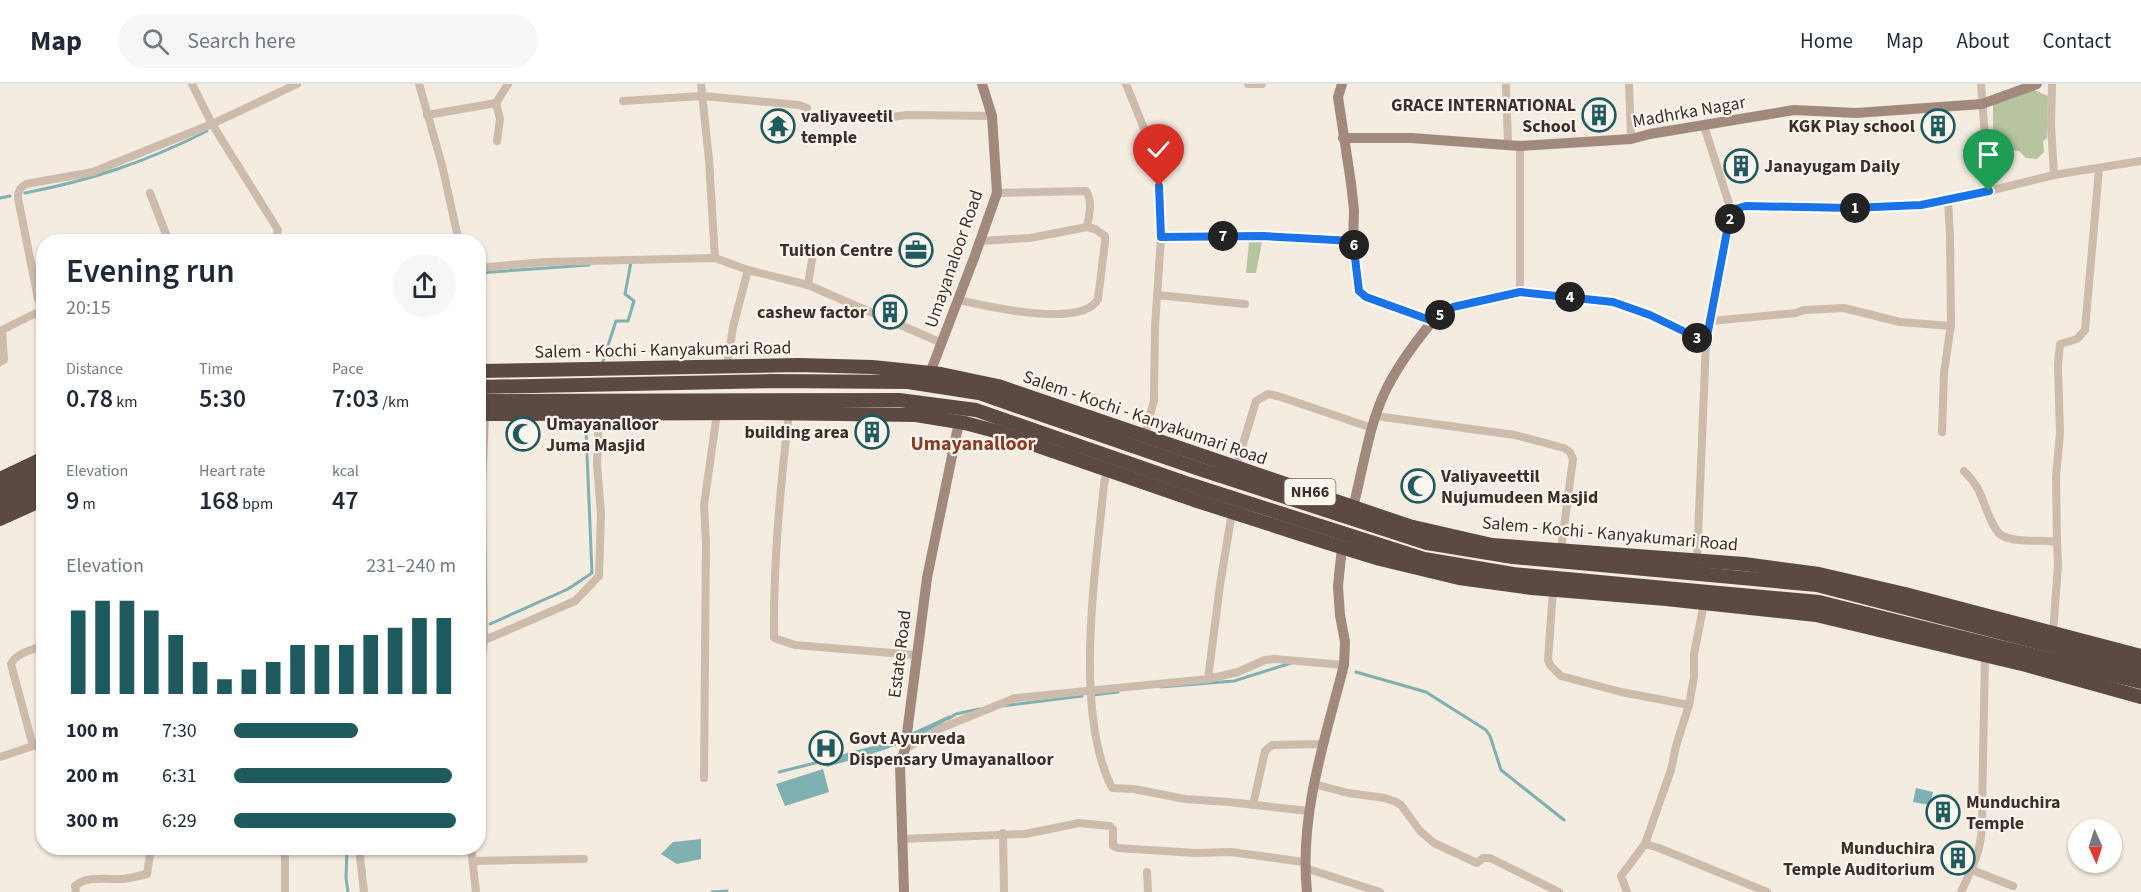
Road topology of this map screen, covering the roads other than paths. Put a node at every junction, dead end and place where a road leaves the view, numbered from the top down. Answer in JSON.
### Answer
{"nodes":[{"id":1,"x":192,"y":84,"type":"edge"},
{"id":2,"x":297,"y":84,"type":"edge"},
{"id":3,"x":419,"y":84,"type":"edge"},
{"id":4,"x":508,"y":84,"type":"edge"},
{"id":5,"x":701,"y":84,"type":"edge"},
{"id":6,"x":981,"y":84,"type":"edge"},
{"id":7,"x":1126,"y":84,"type":"edge"},
{"id":8,"x":1248,"y":84,"type":"edge"},
{"id":9,"x":1262,"y":84,"type":"edge"},
{"id":10,"x":1342,"y":84,"type":"edge"},
{"id":11,"x":1506,"y":84,"type":"edge"},
{"id":12,"x":1629,"y":84,"type":"edge"},
{"id":13,"x":1981,"y":84,"type":"edge"},
{"id":14,"x":2037,"y":84,"type":"edge"},
{"id":15,"x":2052,"y":84,"type":"edge"},
{"id":16,"x":702,"y":96,"type":"junction"},
{"id":17,"x":623,"y":101,"type":"dead end"},
{"id":18,"x":496,"y":103,"type":"junction"},
{"id":19,"x":1982,"y":104,"type":"junction"},
{"id":20,"x":807,"y":108,"type":"dead end"},
{"id":21,"x":428,"y":115,"type":"junction"},
{"id":22,"x":992,"y":116,"type":"junction"},
{"id":23,"x":884,"y":118,"type":"dead end"},
{"id":24,"x":212,"y":124,"type":"junction"},
{"id":25,"x":1704,"y":126,"type":"junction"},
{"id":26,"x":1343,"y":138,"type":"junction"},
{"id":27,"x":1631,"y":139,"type":"junction"},
{"id":28,"x":497,"y":141,"type":"dead end"},
{"id":29,"x":1508,"y":145,"type":"junction"},
{"id":30,"x":1520,"y":146,"type":"junction"},
{"id":31,"x":2141,"y":161,"type":"edge"},
{"id":32,"x":2099,"y":169,"type":"junction"},
{"id":33,"x":2054,"y":175,"type":"junction"},
{"id":34,"x":1989,"y":191,"type":"junction"},
{"id":35,"x":997,"y":192,"type":"junction"},
{"id":36,"x":150,"y":194,"type":"dead end"},
{"id":37,"x":1947,"y":200,"type":"junction"},
{"id":38,"x":1731,"y":210,"type":"junction"},
{"id":39,"x":1088,"y":227,"type":"junction"},
{"id":40,"x":166,"y":234,"type":"edge"},
{"id":41,"x":277,"y":234,"type":"edge"},
{"id":42,"x":457,"y":234,"type":"edge"},
{"id":43,"x":1161,"y":237,"type":"junction"},
{"id":44,"x":1353,"y":241,"type":"junction"},
{"id":45,"x":980,"y":242,"type":"junction"},
{"id":46,"x":814,"y":247,"type":"dead end"},
{"id":47,"x":715,"y":258,"type":"junction"},
{"id":48,"x":486,"y":267,"type":"edge"},
{"id":49,"x":748,"y":270,"type":"junction"},
{"id":50,"x":36,"y":285,"type":"edge"},
{"id":51,"x":808,"y":285,"type":"junction"},
{"id":52,"x":1520,"y":292,"type":"junction"},
{"id":53,"x":1157,"y":295,"type":"junction"},
{"id":54,"x":958,"y":300,"type":"junction"},
{"id":55,"x":1245,"y":304,"type":"dead end"},
{"id":56,"x":36,"y":313,"type":"edge"},
{"id":57,"x":1430,"y":320,"type":"junction"},
{"id":58,"x":1711,"y":321,"type":"junction"},
{"id":59,"x":1951,"y":326,"type":"junction"},
{"id":60,"x":1706,"y":342,"type":"junction"},
{"id":61,"x":942,"y":343,"type":"junction"},
{"id":62,"x":0,"y":362,"type":"edge"},
{"id":63,"x":727,"y":366,"type":"junction"},
{"id":64,"x":486,"y":371,"type":"edge"},
{"id":65,"x":930,"y":373,"type":"junction"},
{"id":66,"x":486,"y":387,"type":"edge"},
{"id":67,"x":486,"y":401,"type":"edge"},
{"id":68,"x":717,"y":413,"type":"junction"},
{"id":69,"x":789,"y":413,"type":"junction"},
{"id":70,"x":486,"y":414,"type":"edge"},
{"id":71,"x":599,"y":414,"type":"junction"},
{"id":72,"x":1376,"y":416,"type":"junction"},
{"id":73,"x":959,"y":423,"type":"junction"},
{"id":74,"x":1372,"y":428,"type":"junction"},
{"id":75,"x":1942,"y":432,"type":"dead end"},
{"id":76,"x":1145,"y":436,"type":"junction"},
{"id":77,"x":36,"y":462,"type":"edge"},
{"id":78,"x":1236,"y":467,"type":"junction"},
{"id":79,"x":1107,"y":470,"type":"junction"},
{"id":80,"x":1964,"y":471,"type":"dead end"},
{"id":81,"x":36,"y":475,"type":"edge"},
{"id":82,"x":0,"y":479,"type":"edge"},
{"id":83,"x":36,"y":489,"type":"edge"},
{"id":84,"x":0,"y":491,"type":"edge"},
{"id":85,"x":36,"y":503,"type":"edge"},
{"id":86,"x":0,"y":505,"type":"edge"},
{"id":87,"x":1353,"y":507,"type":"junction"},
{"id":88,"x":1232,"y":512,"type":"junction"},
{"id":89,"x":0,"y":519,"type":"edge"},
{"id":90,"x":2057,"y":542,"type":"junction"},
{"id":91,"x":1342,"y":547,"type":"junction"},
{"id":92,"x":1561,"y":550,"type":"junction"},
{"id":93,"x":1697,"y":561,"type":"junction"},
{"id":94,"x":1553,"y":590,"type":"junction"},
{"id":95,"x":1704,"y":603,"type":"junction"},
{"id":96,"x":2053,"y":633,"type":"junction"},
{"id":97,"x":486,"y":640,"type":"edge"},
{"id":98,"x":36,"y":648,"type":"edge"},
{"id":99,"x":916,"y":655,"type":"junction"},
{"id":100,"x":1985,"y":656,"type":"junction"},
{"id":101,"x":2141,"y":656,"type":"edge"},
{"id":102,"x":1344,"y":665,"type":"junction"},
{"id":103,"x":2141,"y":669,"type":"edge"},
{"id":104,"x":1208,"y":679,"type":"junction"},
{"id":105,"x":2141,"y":682,"type":"edge"},
{"id":106,"x":1090,"y":691,"type":"junction"},
{"id":107,"x":2141,"y":697,"type":"edge"},
{"id":108,"x":1689,"y":705,"type":"junction"},
{"id":109,"x":1323,"y":744,"type":"junction"},
{"id":110,"x":36,"y":745,"type":"edge"},
{"id":111,"x":33,"y":746,"type":"junction"},
{"id":112,"x":905,"y":749,"type":"junction"},
{"id":113,"x":0,"y":757,"type":"edge"},
{"id":114,"x":704,"y":778,"type":"dead end"},
{"id":115,"x":1314,"y":784,"type":"junction"},
{"id":116,"x":1253,"y":805,"type":"junction"},
{"id":117,"x":1308,"y":811,"type":"junction"},
{"id":118,"x":1003,"y":833,"type":"junction"},
{"id":119,"x":901,"y":839,"type":"junction"},
{"id":120,"x":1645,"y":844,"type":"junction"},
{"id":121,"x":150,"y":855,"type":"edge"},
{"id":122,"x":285,"y":855,"type":"edge"},
{"id":123,"x":360,"y":855,"type":"edge"},
{"id":124,"x":472,"y":855,"type":"edge"},
{"id":125,"x":584,"y":859,"type":"dead end"},
{"id":126,"x":473,"y":861,"type":"junction"},
{"id":127,"x":1304,"y":865,"type":"junction"},
{"id":128,"x":1972,"y":870,"type":"junction"},
{"id":129,"x":1147,"y":872,"type":"dead end"},
{"id":130,"x":2013,"y":886,"type":"dead end"},
{"id":131,"x":76,"y":892,"type":"edge"},
{"id":132,"x":285,"y":892,"type":"edge"},
{"id":133,"x":364,"y":892,"type":"edge"},
{"id":134,"x":476,"y":892,"type":"edge"},
{"id":135,"x":904,"y":892,"type":"edge"},
{"id":136,"x":1004,"y":892,"type":"edge"},
{"id":137,"x":1148,"y":892,"type":"edge"},
{"id":138,"x":1307,"y":892,"type":"edge"},
{"id":139,"x":1380,"y":892,"type":"edge"},
{"id":140,"x":1559,"y":892,"type":"edge"},
{"id":141,"x":1627,"y":892,"type":"edge"},
{"id":142,"x":1767,"y":892,"type":"edge"},
{"id":143,"x":1961,"y":892,"type":"edge"}],
"edges":[{"from":1,"to":24,"type":"street"},
{"from":2,"to":24,"type":"street"},
{"from":3,"to":21,"type":"street"},
{"from":4,"to":18,"type":"street"},
{"from":5,"to":16,"type":"street"},
{"from":6,"to":22,"type":"street","name":"Umayanaloor Road"},
{"from":7,"to":43,"type":"street"},
{"from":8,"to":9,"type":"street"},
{"from":10,"to":26,"type":"street"},
{"from":11,"to":29,"type":"street"},
{"from":12,"to":27,"type":"street"},
{"from":13,"to":19,"type":"street"},
{"from":14,"to":19,"type":"street","name":"Madhrka Nagar"},
{"from":15,"to":33,"type":"street"},
{"from":16,"to":17,"type":"street"},
{"from":16,"to":20,"type":"street"},
{"from":16,"to":47,"type":"street"},
{"from":18,"to":21,"type":"street"},
{"from":18,"to":28,"type":"street"},
{"from":19,"to":25,"type":"street","name":"Madhrka Nagar"},
{"from":19,"to":34,"type":"street"},
{"from":21,"to":42,"type":"street"},
{"from":22,"to":23,"type":"street"},
{"from":22,"to":35,"type":"street","name":"Umayanaloor Road"},
{"from":24,"to":41,"type":"street"},
{"from":24,"to":50,"type":"street"},
{"from":25,"to":27,"type":"street","name":"Madhrka Nagar"},
{"from":25,"to":38,"type":"street"},
{"from":26,"to":29,"type":"street","name":"Madhrka Nagar"},
{"from":26,"to":44,"type":"street"},
{"from":27,"to":30,"type":"street","name":"Madhrka Nagar"},
{"from":29,"to":30,"type":"street","name":"Madhrka Nagar"},
{"from":30,"to":52,"type":"street"},
{"from":31,"to":32,"type":"street"},
{"from":32,"to":33,"type":"street"},
{"from":32,"to":90,"type":"street"},
{"from":33,"to":34,"type":"street"},
{"from":34,"to":37,"type":"street"},
{"from":35,"to":39,"type":"street"},
{"from":35,"to":45,"type":"street","name":"Umayanaloor Road"},
{"from":36,"to":40,"type":"street"},
{"from":37,"to":38,"type":"street"},
{"from":37,"to":59,"type":"street"},
{"from":38,"to":58,"type":"street"},
{"from":39,"to":45,"type":"street"},
{"from":39,"to":54,"type":"street"},
{"from":43,"to":44,"type":"street"},
{"from":43,"to":53,"type":"street"},
{"from":44,"to":57,"type":"street"},
{"from":45,"to":54,"type":"street","name":"Umayanaloor Road"},
{"from":46,"to":51,"type":"street"},
{"from":47,"to":48,"type":"street"},
{"from":47,"to":49,"type":"street"},
{"from":49,"to":51,"type":"street"},
{"from":49,"to":63,"type":"street"},
{"from":51,"to":61,"type":"street"},
{"from":52,"to":57,"type":"street"},
{"from":52,"to":60,"type":"street"},
{"from":53,"to":55,"type":"street"},
{"from":53,"to":76,"type":"street"},
{"from":54,"to":61,"type":"street","name":"Umayanaloor Road"},
{"from":56,"to":62,"type":"street"},
{"from":57,"to":72,"type":"street"},
{"from":58,"to":59,"type":"street"},
{"from":58,"to":60,"type":"street"},
{"from":59,"to":75,"type":"street"},
{"from":60,"to":93,"type":"street"},
{"from":61,"to":65,"type":"street","name":"Umayanaloor Road"},
{"from":63,"to":64,"type":"highway","name":"Salem - Kochi - Kanyakumari Road","number":"NH66"},
{"from":63,"to":65,"type":"highway","name":"Salem - Kochi - Kanyakumari Road","number":"NH66"},
{"from":65,"to":76,"type":"highway","name":"Salem - Kochi - Kanyakumari Road","number":"NH66"},
{"from":66,"to":103,"type":"highway"},
{"from":67,"to":105,"type":"highway"},
{"from":68,"to":69,"type":"highway","number":"NH66"},
{"from":68,"to":71,"type":"highway","number":"NH66"},
{"from":68,"to":114,"type":"street"},
{"from":69,"to":73,"type":"highway","number":"NH66"},
{"from":69,"to":99,"type":"street"},
{"from":70,"to":71,"type":"highway","number":"NH66"},
{"from":71,"to":97,"type":"street"},
{"from":72,"to":74,"type":"street"},
{"from":72,"to":92,"type":"street"},
{"from":73,"to":79,"type":"highway","number":"NH66"},
{"from":73,"to":99,"type":"street","name":"Estate Road"},
{"from":74,"to":78,"type":"street"},
{"from":74,"to":87,"type":"street"},
{"from":76,"to":78,"type":"highway","name":"Salem - Kochi - Kanyakumari Road","number":"NH66"},
{"from":77,"to":82,"type":"highway"},
{"from":78,"to":87,"type":"highway","name":"Salem - Kochi - Kanyakumari Road","number":"NH66"},
{"from":79,"to":88,"type":"highway","number":"NH66"},
{"from":79,"to":106,"type":"street"},
{"from":80,"to":90,"type":"street"},
{"from":81,"to":84,"type":"highway"},
{"from":83,"to":86,"type":"highway"},
{"from":85,"to":89,"type":"highway"},
{"from":87,"to":92,"type":"highway","name":"Salem - Kochi - Kanyakumari Road","number":"NH66"},
{"from":88,"to":91,"type":"highway","number":"NH66"},
{"from":88,"to":104,"type":"street"},
{"from":90,"to":96,"type":"street"},
{"from":91,"to":94,"type":"highway","number":"NH66"},
{"from":91,"to":102,"type":"street"},
{"from":92,"to":93,"type":"highway","name":"Salem - Kochi - Kanyakumari Road","number":"NH66"},
{"from":93,"to":96,"type":"highway","name":"Salem - Kochi - Kanyakumari Road","number":"NH66"},
{"from":94,"to":95,"type":"highway","number":"NH66"},
{"from":94,"to":108,"type":"street"},
{"from":95,"to":100,"type":"highway","number":"NH66"},
{"from":95,"to":108,"type":"street"},
{"from":96,"to":101,"type":"highway","name":"Salem - Kochi - Kanyakumari Road","number":"NH66"},
{"from":98,"to":111,"type":"street"},
{"from":99,"to":112,"type":"street","name":"Estate Road"},
{"from":100,"to":107,"type":"highway","number":"NH66"},
{"from":100,"to":128,"type":"street"},
{"from":102,"to":104,"type":"street"},
{"from":102,"to":109,"type":"street"},
{"from":104,"to":106,"type":"street"},
{"from":106,"to":112,"type":"street"},
{"from":106,"to":116,"type":"street"},
{"from":108,"to":120,"type":"street"},
{"from":109,"to":115,"type":"street"},
{"from":109,"to":116,"type":"street"},
{"from":110,"to":111,"type":"street"},
{"from":111,"to":113,"type":"street"},
{"from":112,"to":119,"type":"street","name":"Estate Road"},
{"from":115,"to":117,"type":"street"},
{"from":115,"to":140,"type":"street"},
{"from":116,"to":117,"type":"street"},
{"from":117,"to":127,"type":"street"},
{"from":118,"to":119,"type":"street"},
{"from":118,"to":127,"type":"street"},
{"from":118,"to":136,"type":"street"},
{"from":119,"to":135,"type":"street","name":"Estate Road"},
{"from":120,"to":141,"type":"street"},
{"from":120,"to":142,"type":"street"},
{"from":121,"to":131,"type":"street"},
{"from":122,"to":132,"type":"street"},
{"from":123,"to":133,"type":"street"},
{"from":124,"to":126,"type":"street"},
{"from":125,"to":126,"type":"street"},
{"from":126,"to":134,"type":"street"},
{"from":127,"to":138,"type":"street"},
{"from":127,"to":139,"type":"street"},
{"from":128,"to":130,"type":"street"},
{"from":128,"to":143,"type":"street"},
{"from":129,"to":137,"type":"street"}]}
